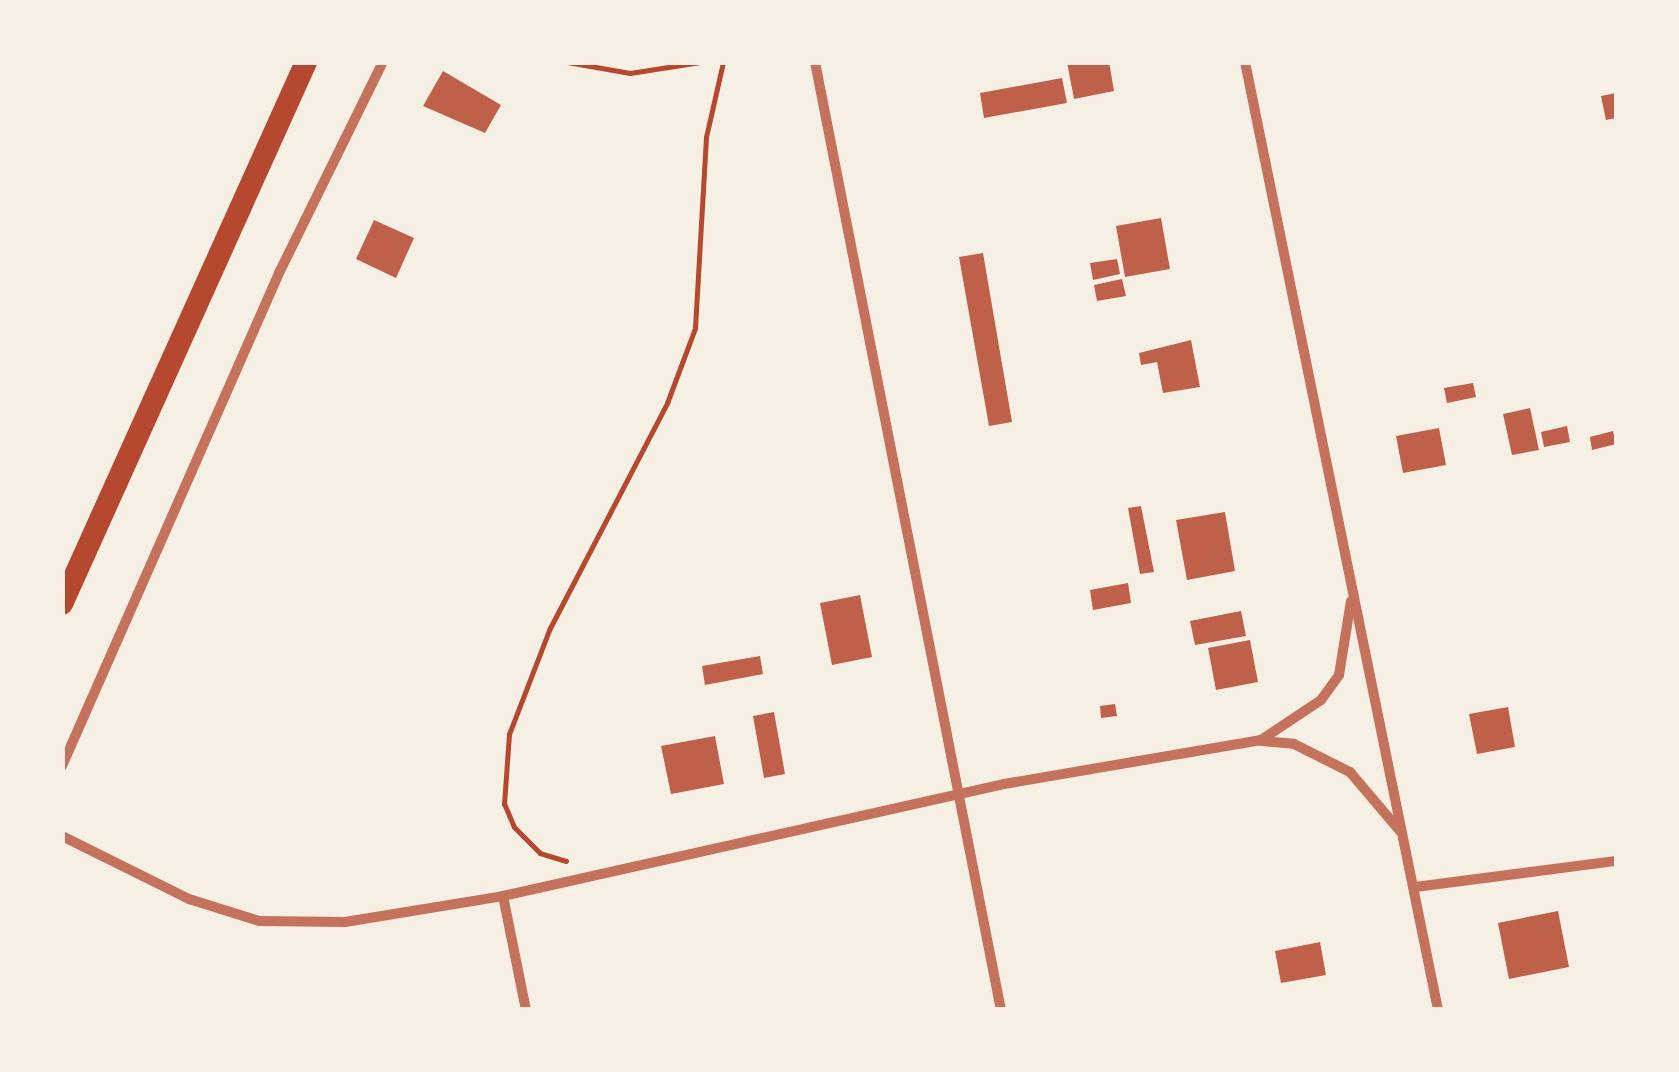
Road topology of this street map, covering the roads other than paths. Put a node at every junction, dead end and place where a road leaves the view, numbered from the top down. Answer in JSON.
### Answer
{"nodes":[{"id":1,"x":306,"y":62,"type":"edge"},
{"id":2,"x":383,"y":62,"type":"edge"},
{"id":3,"x":815,"y":62,"type":"edge"},
{"id":4,"x":1245,"y":62,"type":"edge"},
{"id":5,"x":1351,"y":601,"type":"junction"},
{"id":6,"x":62,"y":604,"type":"edge"},
{"id":7,"x":1261,"y":740,"type":"junction"},
{"id":8,"x":62,"y":766,"type":"edge"},
{"id":9,"x":966,"y":792,"type":"junction"},
{"id":10,"x":62,"y":836,"type":"edge"},
{"id":11,"x":1404,"y":838,"type":"junction"},
{"id":12,"x":1616,"y":861,"type":"edge"},
{"id":13,"x":1416,"y":887,"type":"junction"},
{"id":14,"x":503,"y":896,"type":"junction"},
{"id":15,"x":526,"y":1010,"type":"edge"},
{"id":16,"x":1001,"y":1010,"type":"edge"},
{"id":17,"x":1438,"y":1010,"type":"edge"}],
"edges":[{"from":1,"to":6,"type":"highway"},
{"from":2,"to":8,"type":"street"},
{"from":3,"to":9,"type":"street"},
{"from":4,"to":5,"type":"street"},
{"from":5,"to":7,"type":"street"},
{"from":5,"to":11,"type":"street"},
{"from":7,"to":9,"type":"street"},
{"from":7,"to":11,"type":"street"},
{"from":9,"to":14,"type":"street"},
{"from":9,"to":16,"type":"street"},
{"from":10,"to":14,"type":"street"},
{"from":11,"to":13,"type":"street"},
{"from":12,"to":13,"type":"street"},
{"from":13,"to":17,"type":"street"},
{"from":14,"to":15,"type":"street"}]}
